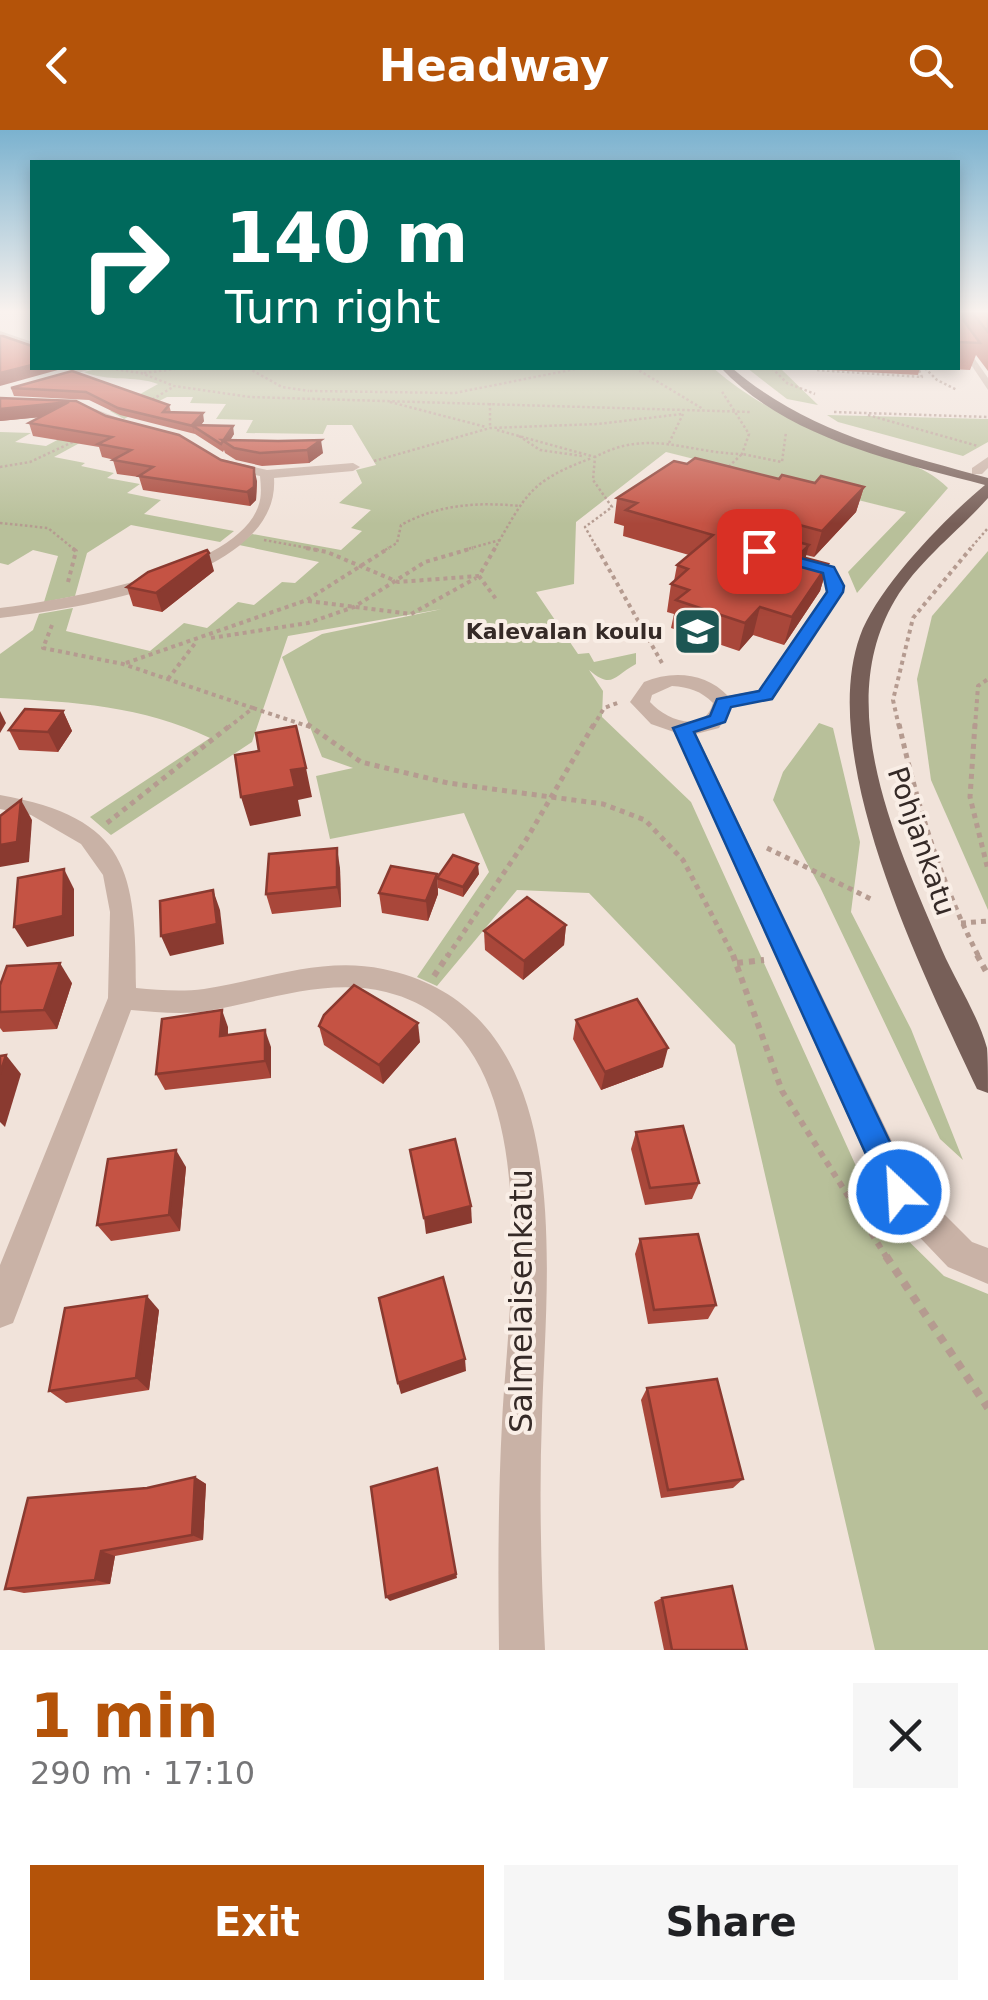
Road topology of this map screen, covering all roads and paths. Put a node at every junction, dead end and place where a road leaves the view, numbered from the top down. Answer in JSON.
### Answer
{"nodes":[{"id":1,"x":40,"y":382,"type":"edge"},
{"id":2,"x":164,"y":382,"type":"edge"},
{"id":3,"x":273,"y":382,"type":"edge"},
{"id":4,"x":517,"y":382,"type":"edge"},
{"id":5,"x":658,"y":382,"type":"edge"},
{"id":6,"x":741,"y":382,"type":"edge"},
{"id":7,"x":756,"y":382,"type":"edge"},
{"id":8,"x":786,"y":382,"type":"edge"},
{"id":9,"x":940,"y":382,"type":"edge"},
{"id":10,"x":36,"y":383,"type":"edge"},
{"id":11,"x":174,"y":386,"type":"junction"},
{"id":12,"x":18,"y":388,"type":"edge"},
{"id":13,"x":957,"y":390,"type":"dead end"},
{"id":14,"x":310,"y":391,"type":"junction"},
{"id":15,"x":471,"y":392,"type":"junction"},
{"id":16,"x":0,"y":393,"type":"edge"},
{"id":17,"x":814,"y":394,"type":"dead end"},
{"id":18,"x":341,"y":398,"type":"junction"},
{"id":19,"x":381,"y":399,"type":"junction"},
{"id":20,"x":434,"y":401,"type":"junction"},
{"id":21,"x":0,"y":403,"type":"edge"},
{"id":22,"x":490,"y":403,"type":"junction"},
{"id":23,"x":705,"y":410,"type":"junction"},
{"id":24,"x":736,"y":412,"type":"junction"},
{"id":25,"x":754,"y":412,"type":"dead end"},
{"id":26,"x":827,"y":412,"type":"dead end"},
{"id":27,"x":860,"y":412,"type":"junction"},
{"id":28,"x":683,"y":414,"type":"junction"},
{"id":29,"x":988,"y":417,"type":"edge"},
{"id":30,"x":115,"y":422,"type":"junction"},
{"id":31,"x":779,"y":422,"type":"dead end"},
{"id":32,"x":490,"y":428,"type":"junction"},
{"id":33,"x":148,"y":431,"type":"edge"},
{"id":34,"x":519,"y":436,"type":"junction"},
{"id":35,"x":669,"y":443,"type":"junction"},
{"id":36,"x":742,"y":454,"type":"junction"},
{"id":37,"x":207,"y":455,"type":"edge"},
{"id":38,"x":595,"y":458,"type":"junction"},
{"id":39,"x":916,"y":461,"type":"junction"},
{"id":40,"x":0,"y":467,"type":"edge"},
{"id":41,"x":353,"y":467,"type":"joint"},
{"id":42,"x":984,"y":472,"type":"edge"},
{"id":43,"x":267,"y":474,"type":"junction"},
{"id":44,"x":720,"y":476,"type":"edge"},
{"id":45,"x":959,"y":493,"type":"junction"},
{"id":46,"x":520,"y":506,"type":"junction"},
{"id":47,"x":956,"y":519,"type":"junction"},
{"id":48,"x":0,"y":522,"type":"edge"},
{"id":49,"x":988,"y":528,"type":"edge"},
{"id":50,"x":247,"y":535,"type":"junction"},
{"id":51,"x":500,"y":540,"type":"junction"},
{"id":52,"x":776,"y":556,"type":"edge"},
{"id":53,"x":359,"y":566,"type":"junction"},
{"id":54,"x":479,"y":576,"type":"junction"},
{"id":55,"x":398,"y":582,"type":"junction"},
{"id":56,"x":496,"y":598,"type":"dead end"},
{"id":57,"x":307,"y":600,"type":"junction"},
{"id":58,"x":62,"y":604,"type":"junction"},
{"id":59,"x":354,"y":606,"type":"junction"},
{"id":60,"x":0,"y":613,"type":"edge"},
{"id":61,"x":198,"y":640,"type":"junction"},
{"id":62,"x":123,"y":664,"type":"junction"},
{"id":63,"x":168,"y":679,"type":"junction"},
{"id":64,"x":988,"y":679,"type":"edge"},
{"id":65,"x":672,"y":680,"type":"junction"},
{"id":66,"x":641,"y":696,"type":"junction"},
{"id":67,"x":723,"y":703,"type":"junction"},
{"id":68,"x":253,"y":708,"type":"junction"},
{"id":69,"x":683,"y":728,"type":"junction"},
{"id":70,"x":550,"y":799,"type":"junction"},
{"id":71,"x":0,"y":802,"type":"edge"},
{"id":72,"x":729,"y":828,"type":"junction"},
{"id":73,"x":89,"y":838,"type":"junction"},
{"id":74,"x":988,"y":870,"type":"edge"},
{"id":75,"x":871,"y":899,"type":"dead end"},
{"id":76,"x":988,"y":922,"type":"edge"},
{"id":77,"x":961,"y":923,"type":"junction"},
{"id":78,"x":988,"y":975,"type":"edge"},
{"id":79,"x":422,"y":995,"type":"junction"},
{"id":80,"x":122,"y":998,"type":"junction"},
{"id":81,"x":988,"y":1080,"type":"edge"},
{"id":82,"x":988,"y":1266,"type":"edge"},
{"id":83,"x":0,"y":1310,"type":"edge"},
{"id":84,"x":988,"y":1408,"type":"edge"},
{"id":85,"x":522,"y":1650,"type":"edge"}],
"edges":[{"from":1,"to":10,"type":"street"},
{"from":2,"to":11,"type":"path"},
{"from":3,"to":14,"type":"path"},
{"from":4,"to":15,"type":"path"},
{"from":5,"to":23,"type":"path"},
{"from":6,"to":39,"type":"main road"},
{"from":7,"to":42,"type":"main road"},
{"from":8,"to":17,"type":"path"},
{"from":9,"to":13,"type":"path"},
{"from":11,"to":18,"type":"path"},
{"from":11,"to":30,"type":"path"},
{"from":12,"to":16,"type":"street"},
{"from":14,"to":15,"type":"path"},
{"from":14,"to":18,"type":"path"},
{"from":15,"to":20,"type":"path"},
{"from":18,"to":19,"type":"path"},
{"from":19,"to":20,"type":"path"},
{"from":19,"to":32,"type":"path"},
{"from":20,"to":22,"type":"path"},
{"from":21,"to":30,"type":"street"},
{"from":22,"to":23,"type":"path"},
{"from":22,"to":32,"type":"path"},
{"from":23,"to":24,"type":"path"},
{"from":23,"to":28,"type":"path"},
{"from":24,"to":25,"type":"path"},
{"from":24,"to":36,"type":"path"},
{"from":26,"to":27,"type":"path"},
{"from":27,"to":29,"type":"path"},
{"from":27,"to":42,"type":"path"},
{"from":28,"to":32,"type":"path"},
{"from":28,"to":35,"type":"path"},
{"from":30,"to":33,"type":"street"},
{"from":30,"to":40,"type":"path"},
{"from":31,"to":36,"type":"path"},
{"from":32,"to":34,"type":"path"},
{"from":32,"to":41,"type":"path"},
{"from":34,"to":38,"type":"path"},
{"from":34,"to":38,"type":"path"},
{"from":35,"to":36,"type":"path"},
{"from":35,"to":38,"type":"path"},
{"from":36,"to":44,"type":"path"},
{"from":37,"to":43,"type":"street"},
{"from":38,"to":46,"type":"path"},
{"from":38,"to":65,"type":"path"},
{"from":39,"to":42,"type":"main road"},
{"from":39,"to":45,"type":"main road"},
{"from":41,"to":43,"type":"street"},
{"from":42,"to":45,"type":"main road"},
{"from":42,"to":47,"type":"main road","name":"Pohjankatu"},
{"from":43,"to":50,"type":"street"},
{"from":45,"to":47,"type":"main road"},
{"from":46,"to":51,"type":"path"},
{"from":46,"to":53,"type":"path"},
{"from":47,"to":81,"type":"main road","name":"Pohjankatu"},
{"from":48,"to":58,"type":"path"},
{"from":49,"to":77,"type":"path"},
{"from":50,"to":53,"type":"path"},
{"from":50,"to":58,"type":"street"},
{"from":51,"to":54,"type":"path"},
{"from":51,"to":55,"type":"path"},
{"from":52,"to":67,"type":"street"},
{"from":53,"to":55,"type":"path"},
{"from":53,"to":57,"type":"path"},
{"from":54,"to":55,"type":"path"},
{"from":54,"to":56,"type":"path"},
{"from":54,"to":59,"type":"path"},
{"from":55,"to":59,"type":"path"},
{"from":57,"to":59,"type":"path"},
{"from":57,"to":61,"type":"path"},
{"from":58,"to":60,"type":"street"},
{"from":58,"to":62,"type":"path"},
{"from":59,"to":61,"type":"path"},
{"from":61,"to":62,"type":"path"},
{"from":61,"to":63,"type":"path"},
{"from":62,"to":63,"type":"path"},
{"from":63,"to":68,"type":"path"},
{"from":64,"to":74,"type":"path"},
{"from":65,"to":66,"type":"street"},
{"from":65,"to":67,"type":"street"},
{"from":66,"to":69,"type":"street"},
{"from":66,"to":70,"type":"path"},
{"from":67,"to":69,"type":"street"},
{"from":68,"to":70,"type":"path"},
{"from":68,"to":73,"type":"path"},
{"from":69,"to":72,"type":"street"},
{"from":70,"to":79,"type":"path"},
{"from":70,"to":84,"type":"path"},
{"from":71,"to":73,"type":"street"},
{"from":72,"to":75,"type":"path"},
{"from":72,"to":82,"type":"street"},
{"from":73,"to":80,"type":"street"},
{"from":76,"to":77,"type":"path"},
{"from":77,"to":78,"type":"path"},
{"from":79,"to":80,"type":"street","name":"Salmelaisenkatu"},
{"from":79,"to":85,"type":"street","name":"Salmelaisenkatu"},
{"from":80,"to":83,"type":"street"}]}
